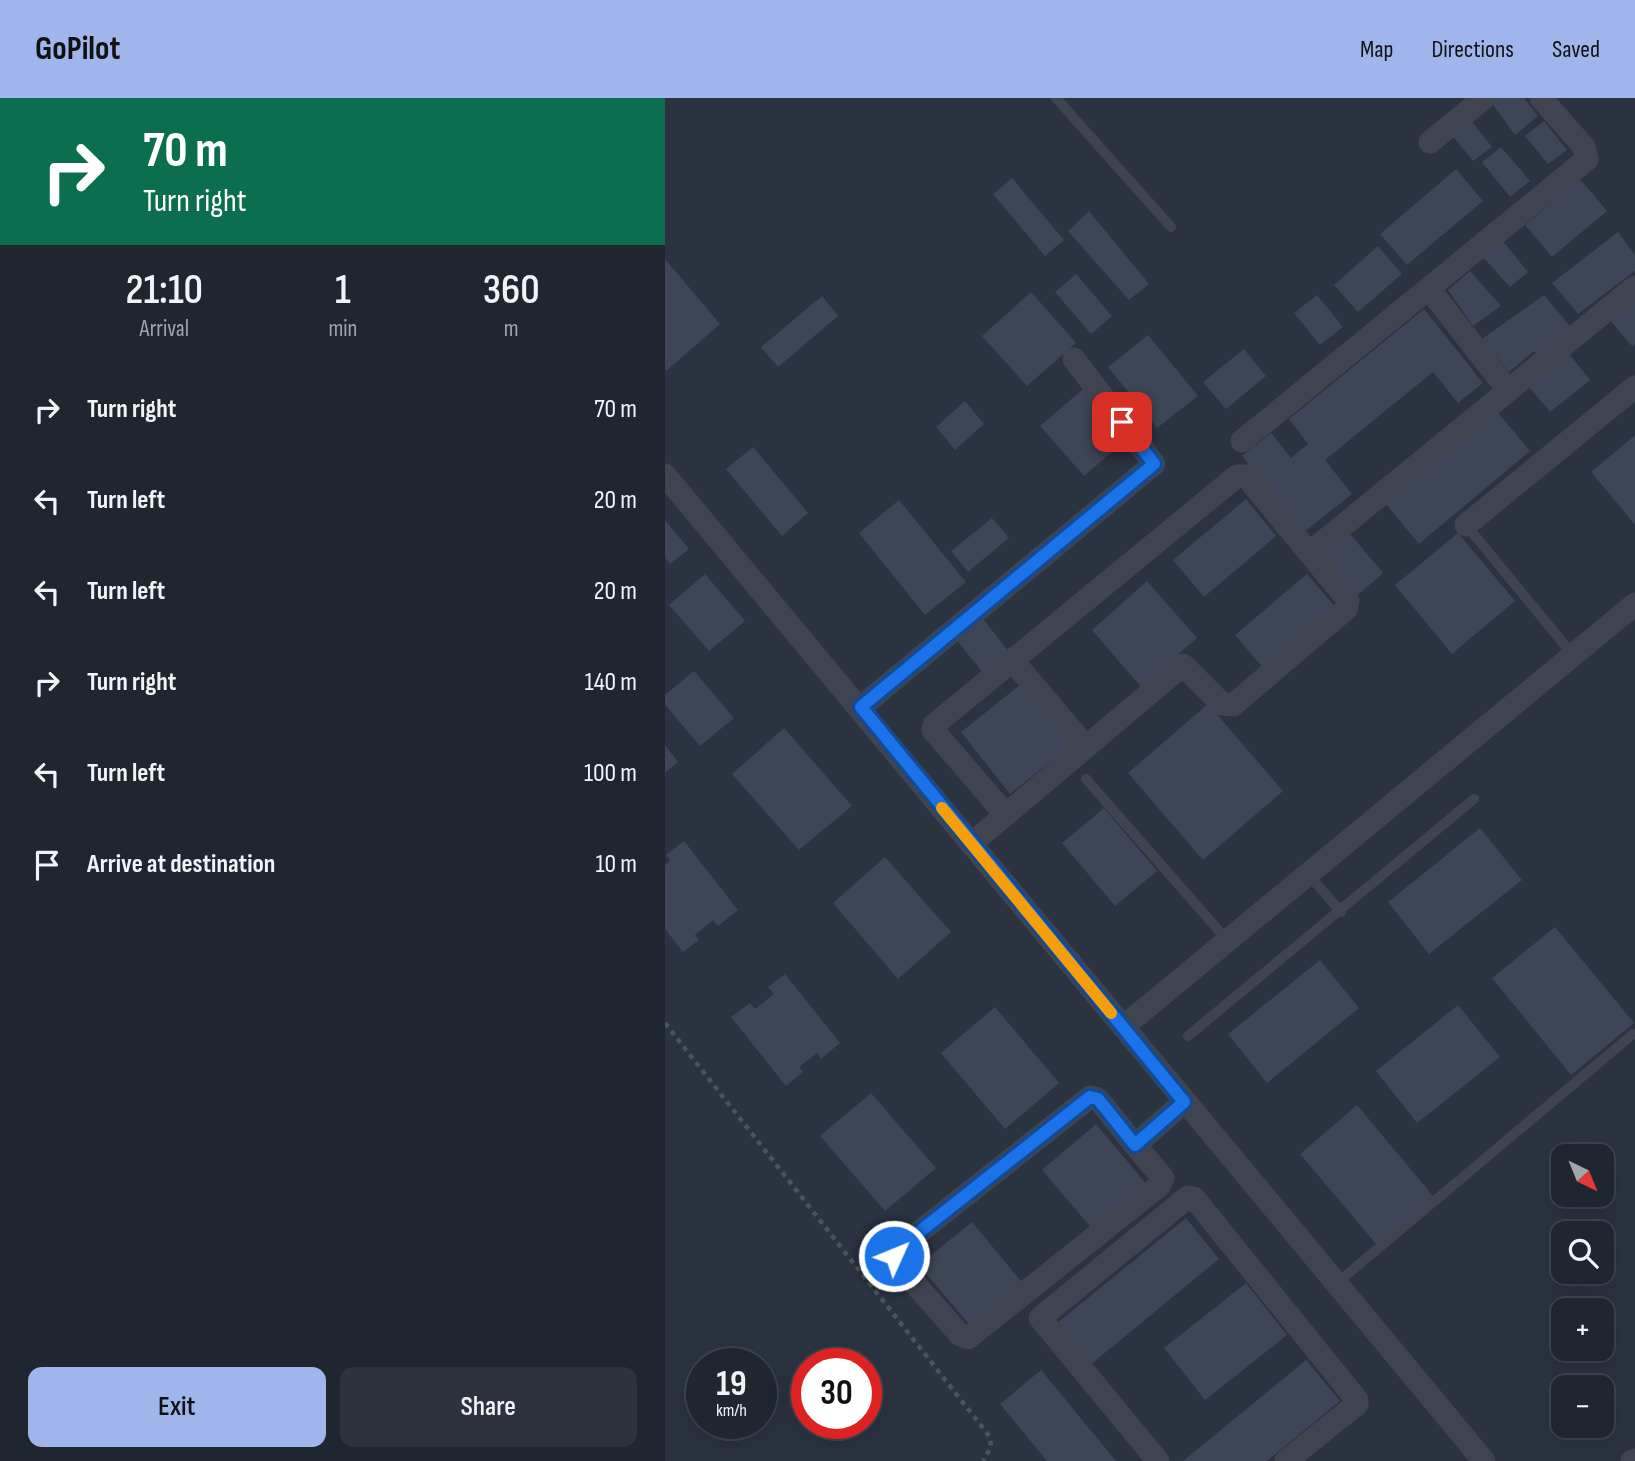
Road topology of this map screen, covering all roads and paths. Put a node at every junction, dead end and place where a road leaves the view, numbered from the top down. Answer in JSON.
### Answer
{"nodes":[{"id":1,"x":1056,"y":98,"type":"edge"},
{"id":2,"x":1484,"y":98,"type":"edge"},
{"id":3,"x":1542,"y":98,"type":"edge"},
{"id":4,"x":1430,"y":142,"type":"dead end"},
{"id":5,"x":1171,"y":227,"type":"dead end"},
{"id":6,"x":1635,"y":287,"type":"edge"},
{"id":7,"x":1430,"y":290,"type":"junction"},
{"id":8,"x":1074,"y":359,"type":"dead end"},
{"id":9,"x":1635,"y":387,"type":"edge"},
{"id":10,"x":1507,"y":389,"type":"junction"},
{"id":11,"x":1242,"y":441,"type":"dead end"},
{"id":12,"x":665,"y":475,"type":"edge"},
{"id":13,"x":1466,"y":525,"type":"joint"},
{"id":14,"x":1318,"y":546,"type":"dead end"},
{"id":15,"x":1635,"y":604,"type":"edge"},
{"id":16,"x":1573,"y":655,"type":"junction"},
{"id":17,"x":1013,"y":661,"type":"junction"},
{"id":18,"x":861,"y":707,"type":"junction"},
{"id":19,"x":1086,"y":747,"type":"junction"},
{"id":20,"x":1086,"y":779,"type":"dead end"},
{"id":21,"x":1474,"y":799,"type":"dead end"},
{"id":22,"x":1006,"y":815,"type":"junction"},
{"id":23,"x":971,"y":844,"type":"junction"},
{"id":24,"x":1308,"y":874,"type":"junction"},
{"id":25,"x":1341,"y":912,"type":"junction"},
{"id":26,"x":1227,"y":940,"type":"junction"},
{"id":27,"x":665,"y":1023,"type":"edge"},
{"id":28,"x":1123,"y":1027,"type":"junction"},
{"id":29,"x":1633,"y":1034,"type":"dead end"},
{"id":30,"x":1188,"y":1036,"type":"dead end"},
{"id":31,"x":1184,"y":1102,"type":"junction"},
{"id":32,"x":1135,"y":1145,"type":"junction"},
{"id":33,"x":1337,"y":1283,"type":"junction"},
{"id":34,"x":983,"y":1461,"type":"edge"},
{"id":35,"x":1158,"y":1461,"type":"edge"},
{"id":36,"x":1286,"y":1461,"type":"edge"},
{"id":37,"x":1484,"y":1461,"type":"edge"}],
"edges":[{"from":1,"to":5,"type":"lane"},
{"from":2,"to":4,"type":"street"},
{"from":3,"to":7,"type":"street"},
{"from":6,"to":10,"type":"street"},
{"from":7,"to":10,"type":"street"},
{"from":7,"to":11,"type":"street"},
{"from":8,"to":18,"type":"street"},
{"from":9,"to":13,"type":"street"},
{"from":10,"to":14,"type":"street"},
{"from":12,"to":18,"type":"street"},
{"from":13,"to":16,"type":"lane"},
{"from":15,"to":16,"type":"street"},
{"from":16,"to":24,"type":"street"},
{"from":17,"to":19,"type":"street"},
{"from":17,"to":19,"type":"street"},
{"from":17,"to":22,"type":"street"},
{"from":18,"to":23,"type":"street"},
{"from":19,"to":22,"type":"street"},
{"from":20,"to":26,"type":"lane"},
{"from":21,"to":25,"type":"lane"},
{"from":22,"to":23,"type":"street"},
{"from":23,"to":28,"type":"street"},
{"from":24,"to":25,"type":"lane"},
{"from":24,"to":26,"type":"street"},
{"from":25,"to":30,"type":"lane"},
{"from":26,"to":28,"type":"street"},
{"from":27,"to":34,"type":"path"},
{"from":28,"to":31,"type":"street"},
{"from":29,"to":33,"type":"lane"},
{"from":31,"to":32,"type":"street"},
{"from":31,"to":33,"type":"street"},
{"from":32,"to":32,"type":"street"},
{"from":33,"to":37,"type":"street"},
{"from":35,"to":36,"type":"street"}]}
